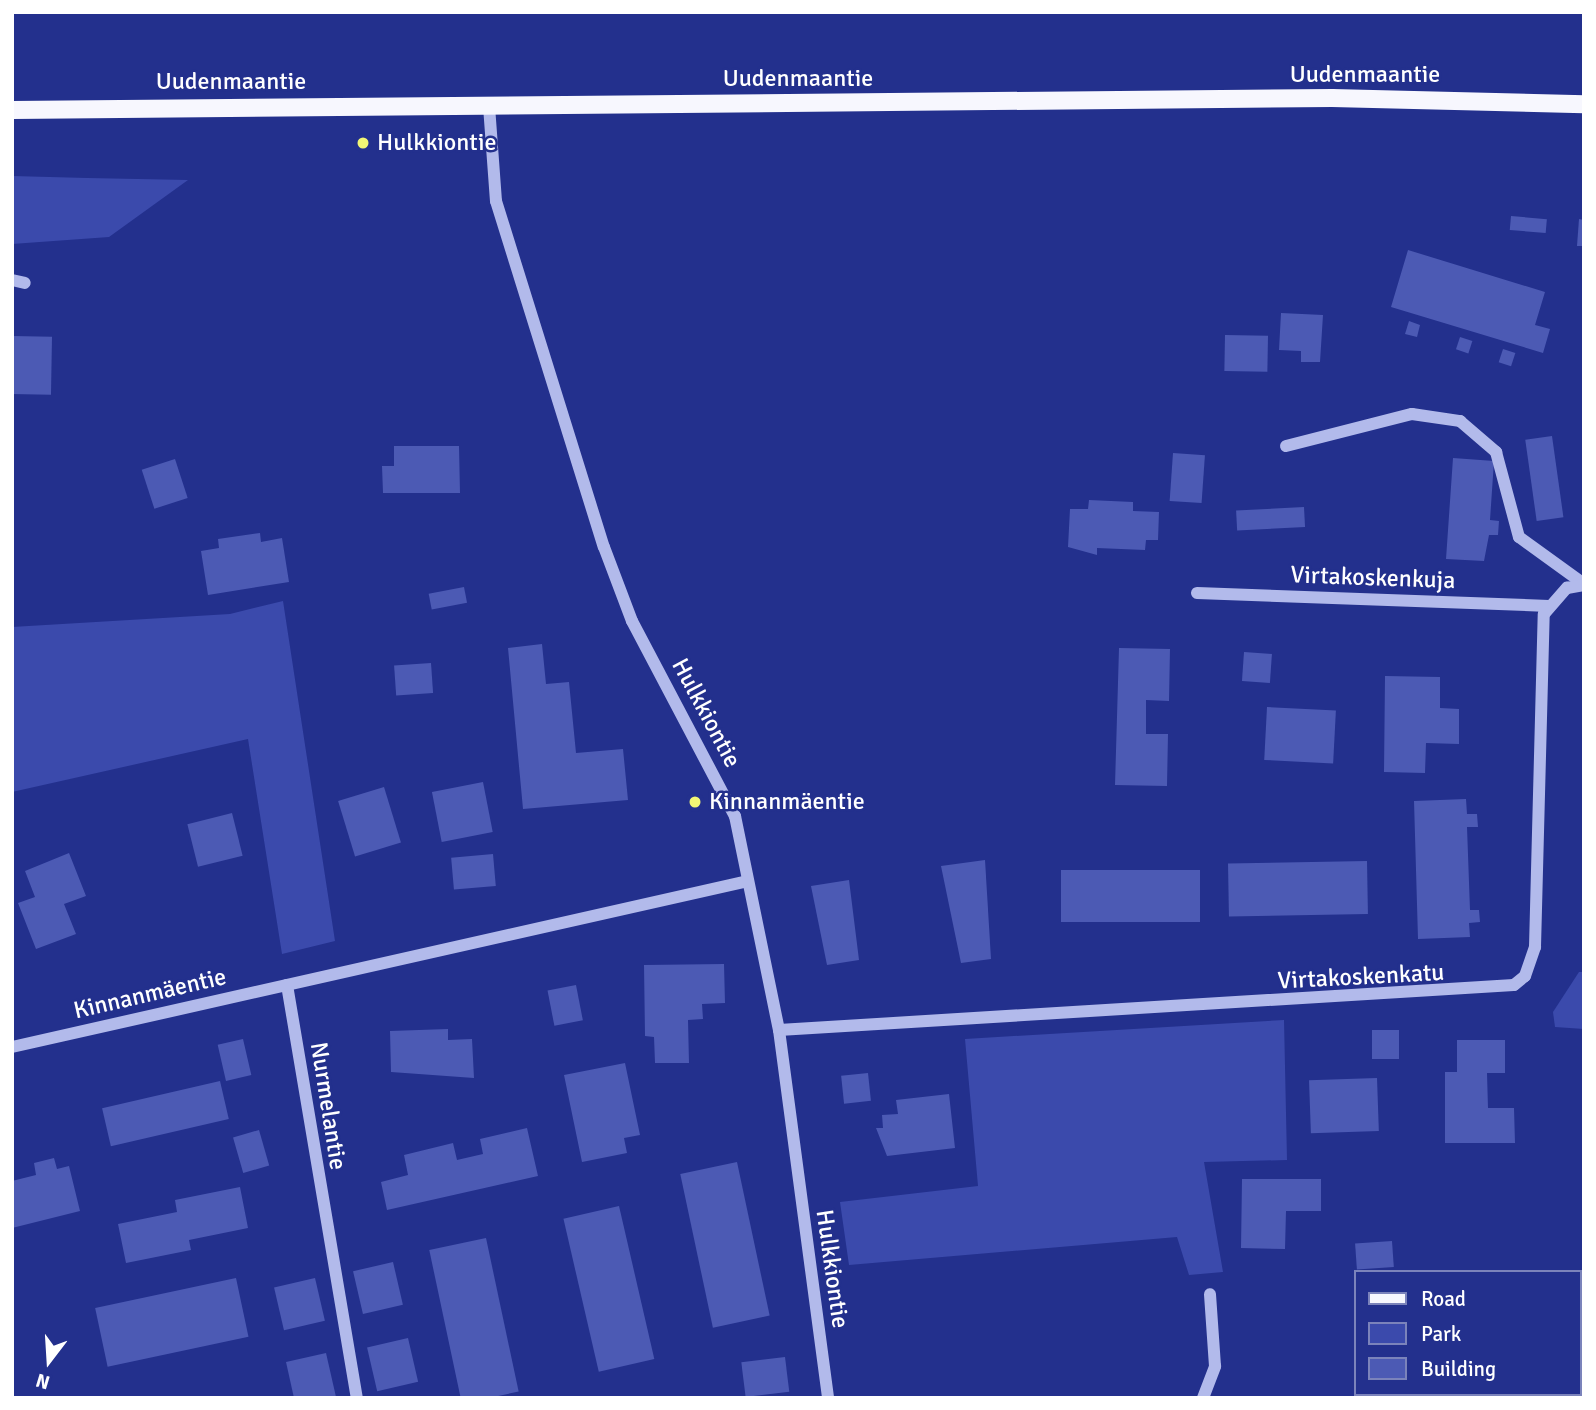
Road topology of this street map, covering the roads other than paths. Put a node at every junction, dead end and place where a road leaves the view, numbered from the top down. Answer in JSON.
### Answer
{"nodes":[{"id":1,"x":1584,"y":104,"type":"edge"},
{"id":2,"x":489,"y":106,"type":"junction"},
{"id":3,"x":12,"y":110,"type":"edge"},
{"id":4,"x":1286,"y":446,"type":"dead end"},
{"id":5,"x":1584,"y":585,"type":"edge"},
{"id":6,"x":1197,"y":593,"type":"dead end"},
{"id":7,"x":1549,"y":606,"type":"junction"},
{"id":8,"x":748,"y":881,"type":"junction"},
{"id":9,"x":287,"y":985,"type":"junction"},
{"id":10,"x":779,"y":1030,"type":"junction"},
{"id":11,"x":12,"y":1047,"type":"edge"},
{"id":12,"x":1210,"y":1294,"type":"dead end"},
{"id":13,"x":357,"y":1398,"type":"edge"},
{"id":14,"x":828,"y":1398,"type":"edge"},
{"id":15,"x":1203,"y":1398,"type":"edge"}],
"edges":[{"from":1,"to":2,"type":"main road","name":"Uudenmaantie"},
{"from":2,"to":3,"type":"main road","name":"Uudenmaantie"},
{"from":2,"to":8,"type":"street","name":"Hulkkiontie"},
{"from":4,"to":5,"type":"street"},
{"from":5,"to":7,"type":"street"},
{"from":6,"to":7,"type":"street","name":"Virtakoskenkuja"},
{"from":7,"to":10,"type":"street","name":"Virtakoskenkatu"},
{"from":8,"to":9,"type":"street","name":"Kinnanmäentie"},
{"from":8,"to":10,"type":"street","name":"Hulkkiontie"},
{"from":9,"to":11,"type":"street","name":"Kinnanmäentie"},
{"from":9,"to":13,"type":"street","name":"Nurmelantie"},
{"from":10,"to":14,"type":"street","name":"Hulkkiontie"},
{"from":12,"to":15,"type":"street"}]}
